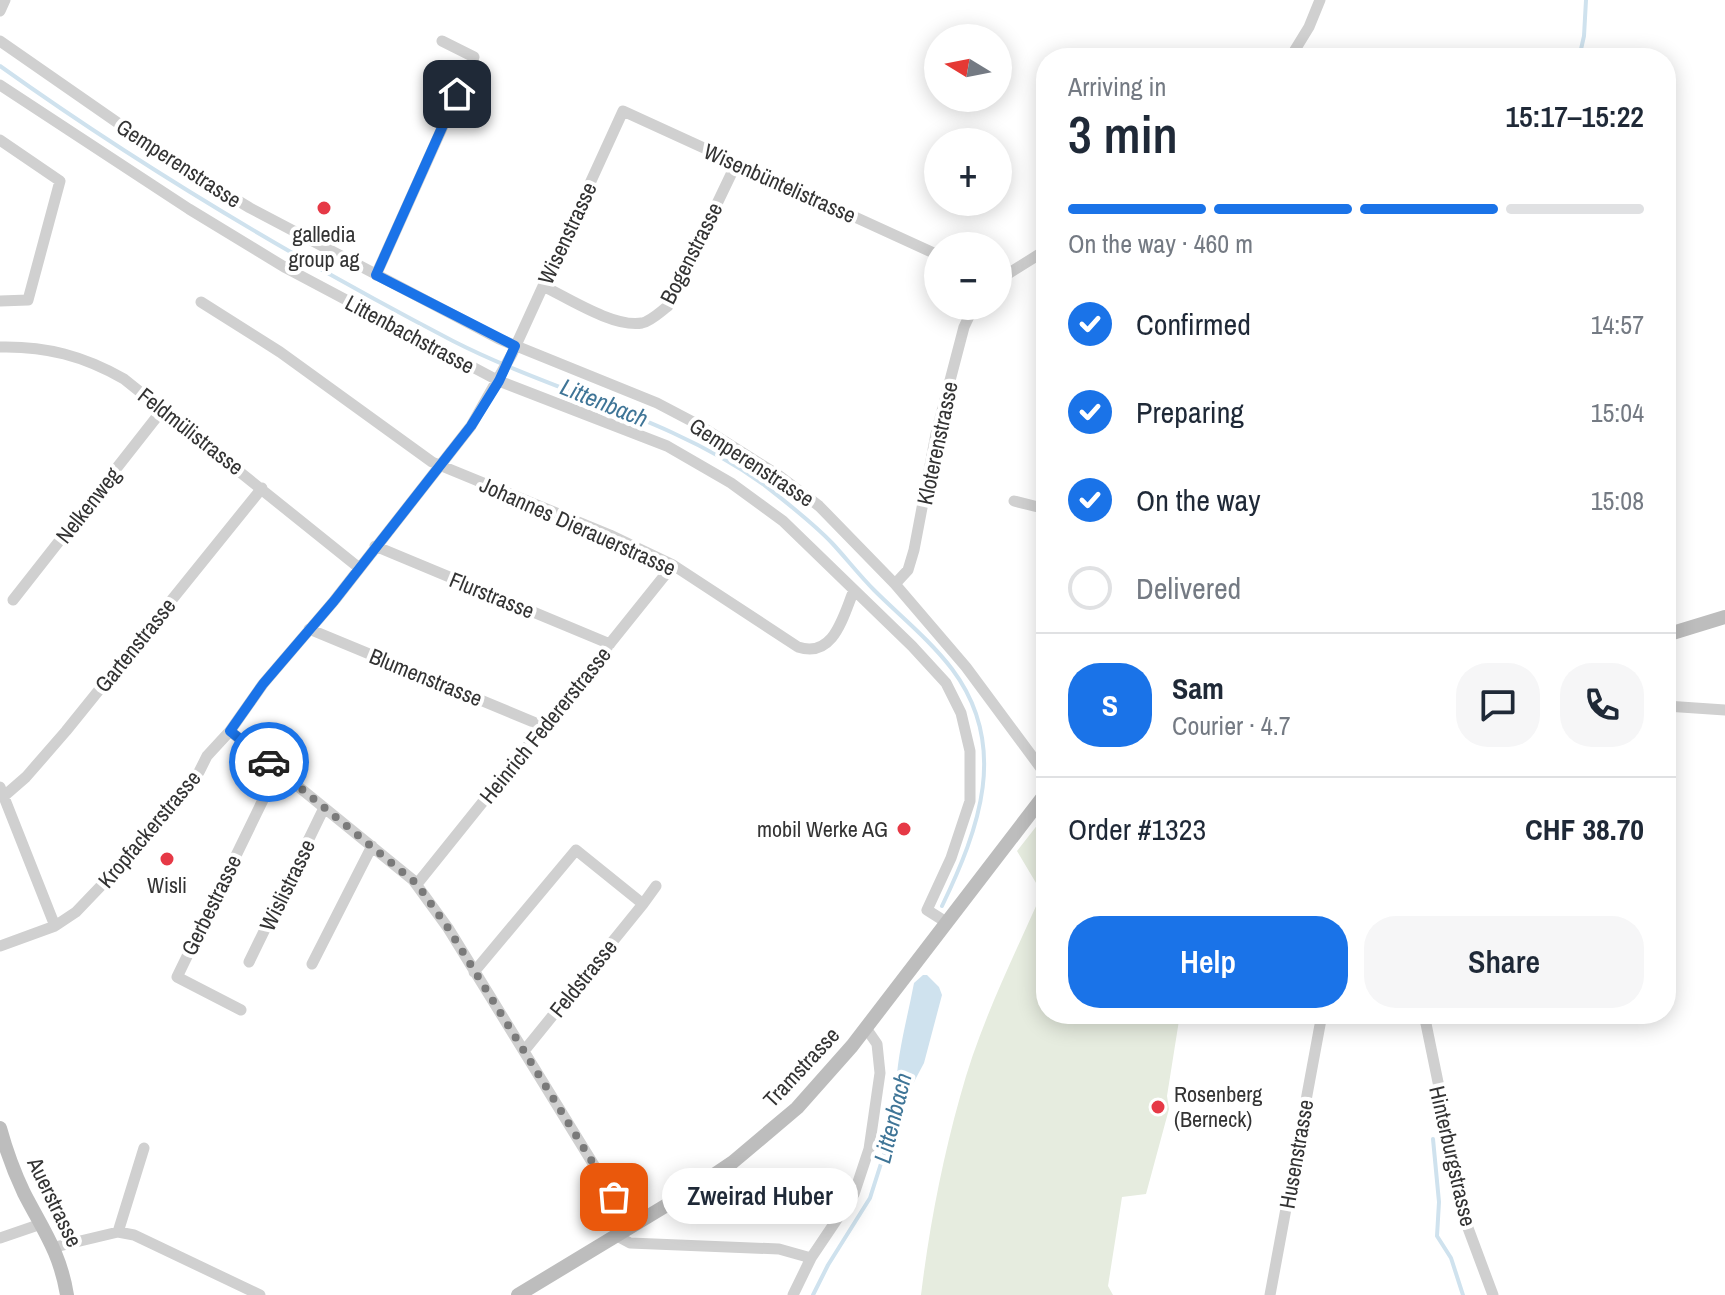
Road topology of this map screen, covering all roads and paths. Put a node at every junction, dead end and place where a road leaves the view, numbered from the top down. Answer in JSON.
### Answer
{"nodes":[{"id":1,"x":5,"y":0,"type":"edge"},
{"id":2,"x":1320,"y":0,"type":"edge"},
{"id":3,"x":0,"y":11,"type":"edge"},
{"id":4,"x":0,"y":41,"type":"edge"},
{"id":5,"x":442,"y":41,"type":"dead end"},
{"id":6,"x":1296,"y":48,"type":"edge"},
{"id":7,"x":0,"y":85,"type":"edge"},
{"id":8,"x":623,"y":111,"type":"joint"},
{"id":9,"x":0,"y":140,"type":"edge"},
{"id":10,"x":736,"y":164,"type":"junction"},
{"id":11,"x":924,"y":249,"type":"edge"},
{"id":12,"x":1036,"y":256,"type":"edge"},
{"id":13,"x":1012,"y":271,"type":"edge"},
{"id":14,"x":376,"y":275,"type":"junction"},
{"id":15,"x":543,"y":286,"type":"junction"},
{"id":16,"x":0,"y":301,"type":"edge"},
{"id":17,"x":201,"y":302,"type":"dead end"},
{"id":18,"x":967,"y":320,"type":"edge"},
{"id":19,"x":0,"y":347,"type":"edge"},
{"id":20,"x":513,"y":350,"type":"junction"},
{"id":21,"x":501,"y":377,"type":"junction"},
{"id":22,"x":163,"y":409,"type":"junction"},
{"id":23,"x":441,"y":466,"type":"junction"},
{"id":24,"x":262,"y":488,"type":"junction"},
{"id":25,"x":1014,"y":501,"type":"dead end"},
{"id":26,"x":1036,"y":506,"type":"edge"},
{"id":27,"x":375,"y":546,"type":"junction"},
{"id":28,"x":673,"y":565,"type":"junction"},
{"id":29,"x":358,"y":567,"type":"junction"},
{"id":30,"x":897,"y":581,"type":"junction"},
{"id":31,"x":854,"y":590,"type":"junction"},
{"id":32,"x":13,"y":600,"type":"dead end"},
{"id":33,"x":1725,"y":617,"type":"edge"},
{"id":34,"x":309,"y":629,"type":"junction"},
{"id":35,"x":1676,"y":632,"type":"edge"},
{"id":36,"x":610,"y":644,"type":"junction"},
{"id":37,"x":1676,"y":707,"type":"edge"},
{"id":38,"x":1725,"y":710,"type":"edge"},
{"id":39,"x":543,"y":726,"type":"junction"},
{"id":40,"x":230,"y":731,"type":"junction"},
{"id":41,"x":1036,"y":762,"type":"edge"},
{"id":42,"x":278,"y":769,"type":"junction"},
{"id":43,"x":1,"y":792,"type":"edge"},
{"id":44,"x":1036,"y":806,"type":"edge"},
{"id":45,"x":324,"y":808,"type":"junction"},
{"id":46,"x":372,"y":846,"type":"junction"},
{"id":47,"x":417,"y":884,"type":"junction"},
{"id":48,"x":656,"y":886,"type":"dead end"},
{"id":49,"x":643,"y":904,"type":"junction"},
{"id":50,"x":946,"y":922,"type":"junction"},
{"id":51,"x":55,"y":926,"type":"junction"},
{"id":52,"x":0,"y":946,"type":"edge"},
{"id":53,"x":249,"y":962,"type":"dead end"},
{"id":54,"x":312,"y":964,"type":"dead end"},
{"id":55,"x":474,"y":972,"type":"junction"},
{"id":56,"x":241,"y":1010,"type":"dead end"},
{"id":57,"x":1320,"y":1024,"type":"edge"},
{"id":58,"x":1426,"y":1024,"type":"edge"},
{"id":59,"x":866,"y":1028,"type":"junction"},
{"id":60,"x":524,"y":1051,"type":"junction"},
{"id":61,"x":0,"y":1128,"type":"edge"},
{"id":62,"x":144,"y":1148,"type":"dead end"},
{"id":63,"x":41,"y":1224,"type":"junction"},
{"id":64,"x":632,"y":1227,"type":"junction"},
{"id":65,"x":118,"y":1232,"type":"junction"},
{"id":66,"x":617,"y":1236,"type":"junction"},
{"id":67,"x":0,"y":1238,"type":"edge"},
{"id":68,"x":55,"y":1247,"type":"junction"},
{"id":69,"x":811,"y":1258,"type":"junction"},
{"id":70,"x":67,"y":1295,"type":"edge"},
{"id":71,"x":260,"y":1295,"type":"edge"},
{"id":72,"x":518,"y":1295,"type":"edge"},
{"id":73,"x":793,"y":1295,"type":"edge"},
{"id":74,"x":1270,"y":1295,"type":"edge"},
{"id":75,"x":1493,"y":1295,"type":"edge"}],
"edges":[{"from":1,"to":3,"type":"street"},
{"from":2,"to":6,"type":"street"},
{"from":4,"to":14,"type":"street","name":"Gemperenstrasse"},
{"from":5,"to":14,"type":"street"},
{"from":7,"to":21,"type":"street","name":"Littenbachstrasse"},
{"from":8,"to":10,"type":"street","name":"Wisenbüntelistrasse"},
{"from":8,"to":15,"type":"street","name":"Wisenstrasse"},
{"from":9,"to":16,"type":"street"},
{"from":10,"to":11,"type":"street","name":"Wisenbüntelistrasse"},
{"from":10,"to":15,"type":"street","name":"Bogenstrasse"},
{"from":12,"to":13,"type":"street"},
{"from":14,"to":20,"type":"street","name":"Gemperenstrasse"},
{"from":15,"to":20,"type":"street","name":"Wisenstrasse"},
{"from":17,"to":23,"type":"street","name":"Johannes Dierauerstrasse"},
{"from":18,"to":30,"type":"street","name":"Kloterenstrasse"},
{"from":19,"to":22,"type":"street","name":"Feldmülistrasse"},
{"from":20,"to":21,"type":"street","name":"Wisenstrasse"},
{"from":20,"to":30,"type":"street","name":"Gemperenstrasse"},
{"from":21,"to":23,"type":"street","name":"Kropfackerstrasse"},
{"from":21,"to":31,"type":"street","name":"Littenbachstrasse"},
{"from":22,"to":24,"type":"street","name":"Feldmülistrasse"},
{"from":22,"to":32,"type":"street","name":"Nelkenweg"},
{"from":23,"to":27,"type":"street","name":"Kropfackerstrasse"},
{"from":23,"to":28,"type":"street","name":"Johannes Dierauerstrasse"},
{"from":24,"to":29,"type":"street","name":"Feldmülistrasse"},
{"from":24,"to":43,"type":"street","name":"Gartenstrasse"},
{"from":25,"to":26,"type":"street"},
{"from":27,"to":29,"type":"street","name":"Kropfackerstrasse"},
{"from":27,"to":36,"type":"street","name":"Flurstrasse"},
{"from":28,"to":31,"type":"street","name":"Johannes Dierauerstrasse"},
{"from":28,"to":36,"type":"street","name":"Heinrich Federerstrasse"},
{"from":29,"to":34,"type":"street","name":"Kropfackerstrasse"},
{"from":30,"to":41,"type":"street","name":"Gemperenstrasse"},
{"from":31,"to":50,"type":"street","name":"Littenbachstrasse"},
{"from":33,"to":35,"type":"main road"},
{"from":34,"to":39,"type":"street","name":"Blumenstrasse"},
{"from":34,"to":40,"type":"street","name":"Kropfackerstrasse"},
{"from":36,"to":39,"type":"street","name":"Heinrich Federerstrasse"},
{"from":37,"to":38,"type":"street"},
{"from":39,"to":47,"type":"street","name":"Heinrich Federerstrasse"},
{"from":40,"to":42,"type":"street","name":"Wislistrasse"},
{"from":40,"to":51,"type":"street","name":"Kropfackerstrasse"},
{"from":42,"to":45,"type":"street","name":"Wislistrasse"},
{"from":42,"to":56,"type":"street","name":"Gerbestrasse"},
{"from":43,"to":51,"type":"street"},
{"from":44,"to":50,"type":"main road","name":"Tramstrasse"},
{"from":45,"to":46,"type":"street","name":"Wislistrasse"},
{"from":45,"to":53,"type":"street","name":"Wislistrasse"},
{"from":46,"to":47,"type":"street","name":"Wislistrasse"},
{"from":46,"to":54,"type":"street"},
{"from":47,"to":55,"type":"street","name":"Wislistrasse"},
{"from":48,"to":49,"type":"street","name":"Feldstrasse"},
{"from":49,"to":55,"type":"street"},
{"from":49,"to":60,"type":"street","name":"Feldstrasse"},
{"from":50,"to":59,"type":"main road","name":"Tramstrasse"},
{"from":51,"to":52,"type":"street","name":"Kropfackerstrasse"},
{"from":55,"to":60,"type":"street","name":"Wislistrasse"},
{"from":57,"to":74,"type":"street","name":"Husenstrasse"},
{"from":58,"to":75,"type":"street","name":"Hinterburgstrasse"},
{"from":59,"to":64,"type":"main road","name":"Tramstrasse"},
{"from":59,"to":69,"type":"street"},
{"from":60,"to":64,"type":"street","name":"Wislistrasse"},
{"from":61,"to":63,"type":"main road","name":"Auerstrasse"},
{"from":62,"to":65,"type":"street"},
{"from":63,"to":67,"type":"street"},
{"from":63,"to":68,"type":"main road","name":"Auerstrasse"},
{"from":64,"to":66,"type":"main road","name":"Tramstrasse"},
{"from":65,"to":68,"type":"street"},
{"from":65,"to":71,"type":"street"},
{"from":66,"to":69,"type":"street"},
{"from":66,"to":72,"type":"main road","name":"Tramstrasse"},
{"from":68,"to":70,"type":"main road","name":"Auerstrasse"},
{"from":69,"to":73,"type":"street"}]}
